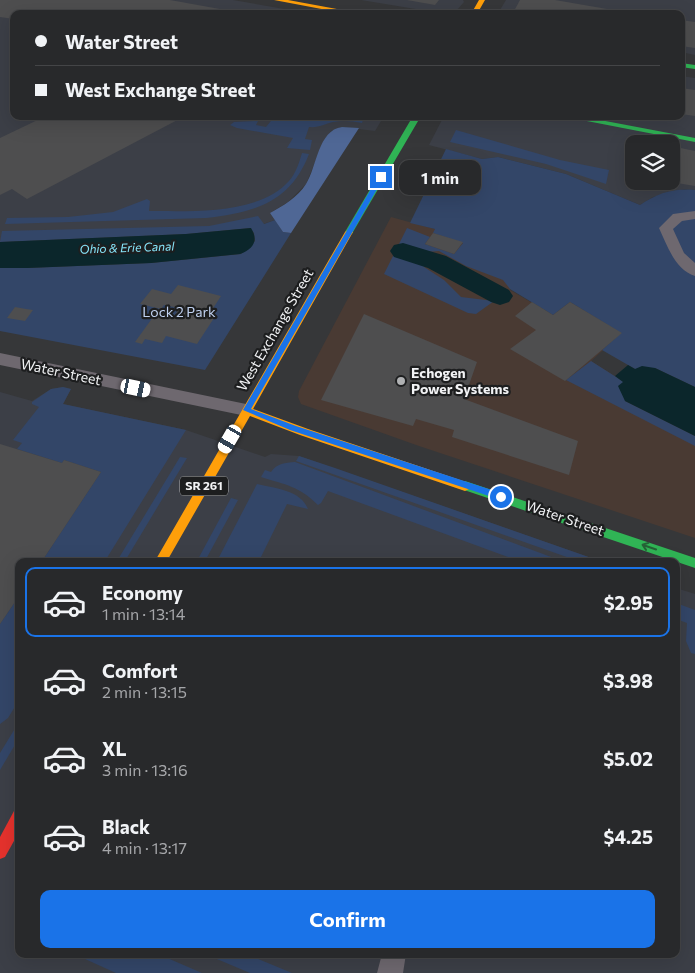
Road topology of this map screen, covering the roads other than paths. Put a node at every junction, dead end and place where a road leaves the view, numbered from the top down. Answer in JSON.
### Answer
{"nodes":[{"id":1,"x":277,"y":0,"type":"edge"},
{"id":2,"x":304,"y":2,"type":"edge"},
{"id":3,"x":343,"y":10,"type":"edge"},
{"id":4,"x":415,"y":120,"type":"edge"},
{"id":5,"x":587,"y":120,"type":"edge"},
{"id":6,"x":695,"y":140,"type":"edge"},
{"id":7,"x":695,"y":215,"type":"edge"},
{"id":8,"x":695,"y":271,"type":"edge"},
{"id":9,"x":0,"y":359,"type":"edge"},
{"id":10,"x":246,"y":410,"type":"junction"},
{"id":11,"x":163,"y":558,"type":"edge"},
{"id":12,"x":695,"y":563,"type":"edge"},
{"id":13,"x":15,"y":824,"type":"edge"},
{"id":14,"x":0,"y":852,"type":"edge"},
{"id":15,"x":393,"y":958,"type":"edge"},
{"id":16,"x":390,"y":973,"type":"edge"}],
"edges":[{"from":1,"to":2,"type":"main road"},
{"from":2,"to":3,"type":"main road"},
{"from":4,"to":10,"type":"main road","name":"West Exchange Street","number":"SR 261"},
{"from":5,"to":6,"type":"main road"},
{"from":7,"to":8,"type":"lane"},
{"from":9,"to":10,"type":"lane","name":"Water Street"},
{"from":10,"to":11,"type":"main road","name":"West Exchange Street","number":"SR 261"},
{"from":12,"to":10,"type":"main road","name":"Water Street","one_way":true},
{"from":13,"to":14,"type":"main road"},
{"from":15,"to":16,"type":"lane"}]}
